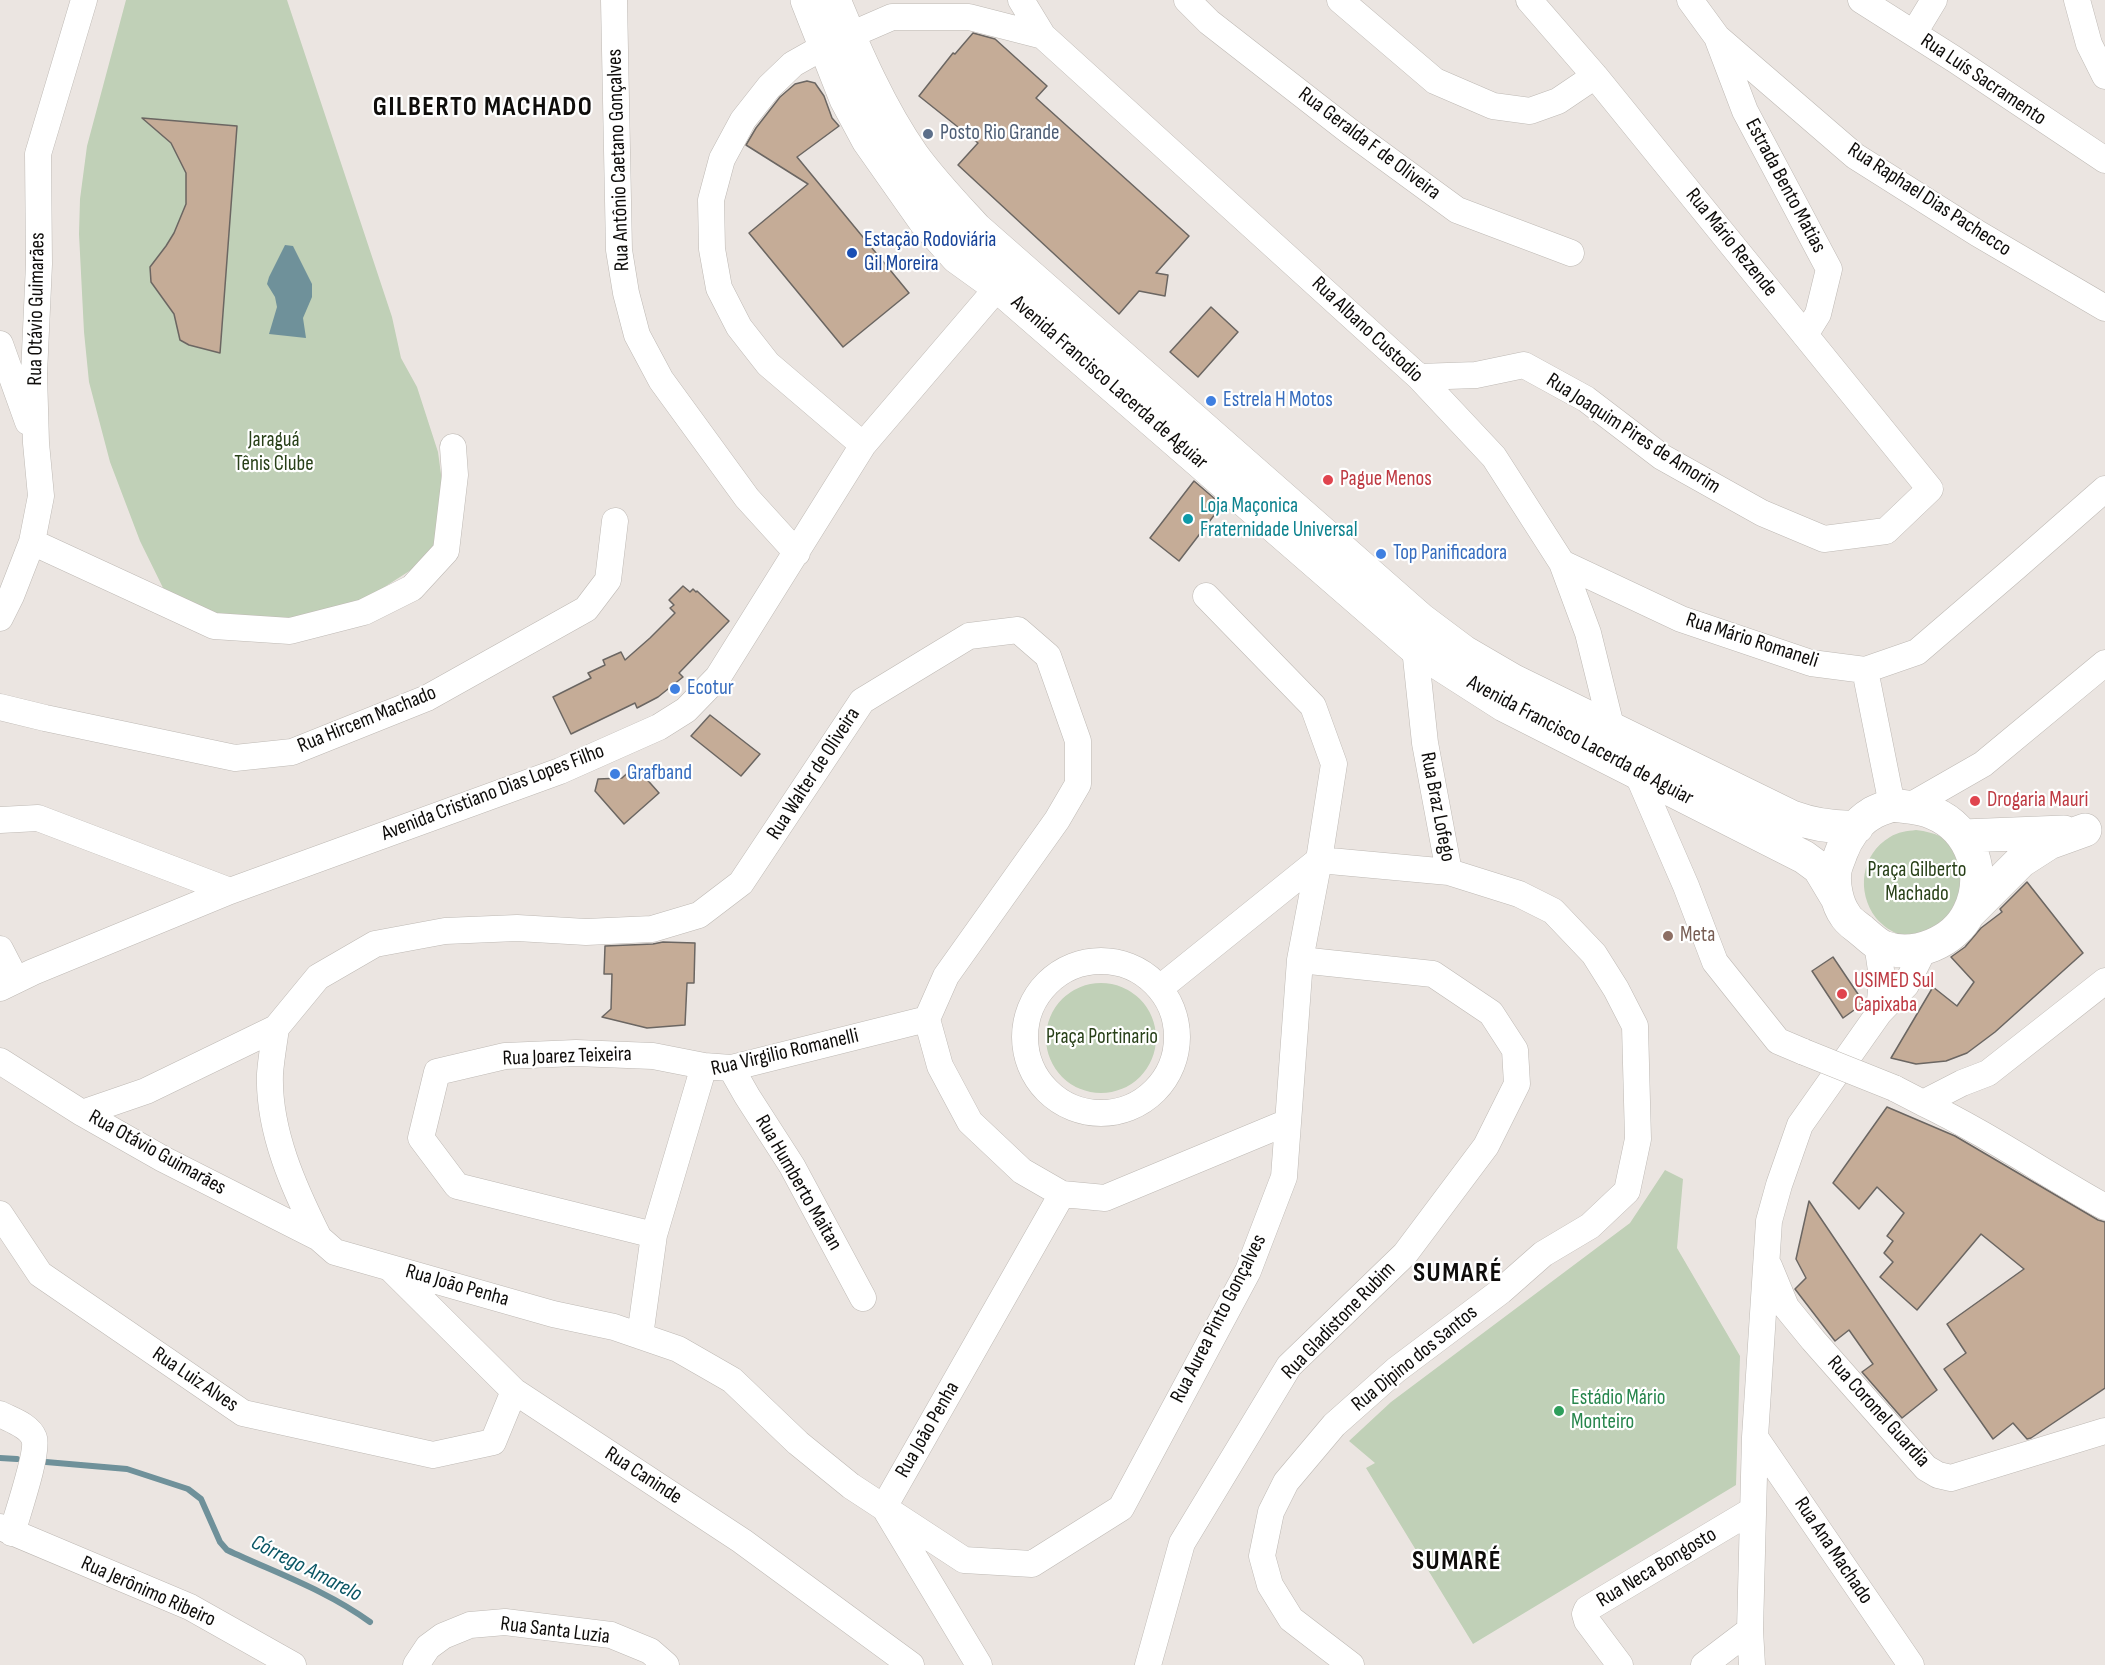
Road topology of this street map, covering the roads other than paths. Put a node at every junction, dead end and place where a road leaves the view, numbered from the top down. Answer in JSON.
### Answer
{"nodes":[{"id":1,"x":84,"y":0,"type":"edge"},
{"id":2,"x":614,"y":0,"type":"edge"},
{"id":3,"x":807,"y":0,"type":"edge"},
{"id":4,"x":834,"y":0,"type":"edge"},
{"id":5,"x":1021,"y":0,"type":"edge"},
{"id":6,"x":1187,"y":0,"type":"edge"},
{"id":7,"x":1340,"y":0,"type":"edge"},
{"id":8,"x":1529,"y":0,"type":"edge"},
{"id":9,"x":1690,"y":0,"type":"edge"},
{"id":10,"x":1861,"y":0,"type":"edge"},
{"id":11,"x":1934,"y":0,"type":"edge"},
{"id":12,"x":2077,"y":0,"type":"edge"},
{"id":13,"x":1914,"y":33,"type":"junction"},
{"id":14,"x":1043,"y":36,"type":"junction"},
{"id":15,"x":1717,"y":37,"type":"junction"},
{"id":16,"x":837,"y":41,"type":"junction"},
{"id":17,"x":1595,"y":76,"type":"junction"},
{"id":18,"x":2105,"y":76,"type":"edge"},
{"id":19,"x":2105,"y":160,"type":"edge"},
{"id":20,"x":1571,"y":253,"type":"dead end"},
{"id":21,"x":1008,"y":276,"type":"junction"},
{"id":22,"x":2105,"y":308,"type":"edge"},
{"id":23,"x":1805,"y":334,"type":"junction"},
{"id":24,"x":0,"y":344,"type":"edge"},
{"id":25,"x":1419,"y":377,"type":"junction"},
{"id":26,"x":36,"y":442,"type":"junction"},
{"id":27,"x":863,"y":445,"type":"junction"},
{"id":28,"x":453,"y":447,"type":"dead end"},
{"id":29,"x":1930,"y":489,"type":"joint"},
{"id":30,"x":2105,"y":489,"type":"edge"},
{"id":31,"x":615,"y":521,"type":"dead end"},
{"id":32,"x":32,"y":542,"type":"junction"},
{"id":33,"x":797,"y":553,"type":"junction"},
{"id":34,"x":1562,"y":563,"type":"junction"},
{"id":35,"x":1206,"y":596,"type":"dead end"},
{"id":36,"x":0,"y":618,"type":"edge"},
{"id":37,"x":1415,"y":648,"type":"junction"},
{"id":38,"x":2105,"y":663,"type":"edge"},
{"id":39,"x":1865,"y":670,"type":"junction"},
{"id":40,"x":0,"y":706,"type":"edge"},
{"id":41,"x":1612,"y":730,"type":"junction"},
{"id":42,"x":1983,"y":764,"type":"junction"},
{"id":43,"x":1637,"y":773,"type":"junction"},
{"id":44,"x":1900,"y":806,"type":"junction"},
{"id":45,"x":0,"y":820,"type":"edge"},
{"id":46,"x":1857,"y":827,"type":"junction"},
{"id":47,"x":1956,"y":829,"type":"junction"},
{"id":48,"x":2095,"y":829,"type":"edge"},
{"id":49,"x":1319,"y":861,"type":"junction"},
{"id":50,"x":1449,"y":872,"type":"junction"},
{"id":51,"x":230,"y":891,"type":"junction"},
{"id":52,"x":1838,"y":898,"type":"junction"},
{"id":53,"x":1969,"y":913,"type":"junction"},
{"id":54,"x":1877,"y":944,"type":"junction"},
{"id":55,"x":0,"y":949,"type":"edge"},
{"id":56,"x":1924,"y":949,"type":"junction"},
{"id":57,"x":1300,"y":960,"type":"junction"},
{"id":58,"x":2105,"y":981,"type":"edge"},
{"id":59,"x":8,"y":984,"type":"edge"},
{"id":60,"x":1160,"y":988,"type":"junction"},
{"id":61,"x":1879,"y":1013,"type":"junction"},
{"id":62,"x":927,"y":1019,"type":"junction"},
{"id":63,"x":276,"y":1028,"type":"junction"},
{"id":64,"x":0,"y":1061,"type":"edge"},
{"id":65,"x":704,"y":1066,"type":"junction"},
{"id":66,"x":731,"y":1068,"type":"junction"},
{"id":67,"x":1923,"y":1103,"type":"junction"},
{"id":68,"x":82,"y":1113,"type":"junction"},
{"id":69,"x":1288,"y":1122,"type":"junction"},
{"id":70,"x":1062,"y":1194,"type":"junction"},
{"id":71,"x":2105,"y":1207,"type":"edge"},
{"id":72,"x":0,"y":1214,"type":"edge"},
{"id":73,"x":654,"y":1235,"type":"junction"},
{"id":74,"x":319,"y":1238,"type":"junction"},
{"id":75,"x":1767,"y":1261,"type":"junction"},
{"id":76,"x":390,"y":1267,"type":"junction"},
{"id":77,"x":863,"y":1298,"type":"dead end"},
{"id":78,"x":640,"y":1336,"type":"junction"},
{"id":79,"x":732,"y":1380,"type":"joint"},
{"id":80,"x":514,"y":1391,"type":"junction"},
{"id":81,"x":0,"y":1414,"type":"edge"},
{"id":82,"x":2105,"y":1431,"type":"edge"},
{"id":83,"x":1755,"y":1437,"type":"junction"},
{"id":84,"x":884,"y":1507,"type":"junction"},
{"id":85,"x":1753,"y":1510,"type":"junction"},
{"id":86,"x":6,"y":1530,"type":"edge"},
{"id":87,"x":1750,"y":1630,"type":"junction"},
{"id":88,"x":1754,"y":1663,"type":"edge"},
{"id":89,"x":293,"y":1665,"type":"edge"},
{"id":90,"x":416,"y":1665,"type":"edge"},
{"id":91,"x":666,"y":1665,"type":"edge"},
{"id":92,"x":911,"y":1665,"type":"edge"},
{"id":93,"x":979,"y":1665,"type":"edge"},
{"id":94,"x":1148,"y":1665,"type":"edge"},
{"id":95,"x":1351,"y":1665,"type":"edge"},
{"id":96,"x":1620,"y":1665,"type":"edge"},
{"id":97,"x":1704,"y":1665,"type":"edge"},
{"id":98,"x":1911,"y":1665,"type":"edge"}],
"edges":[{"from":1,"to":26,"type":"street","name":"Rua Otávio Guimarães"},
{"from":2,"to":33,"type":"street","name":"Rua Antônio Caetano Gonçalves"},
{"from":3,"to":16,"type":"main road"},
{"from":4,"to":16,"type":"main road"},
{"from":5,"to":14,"type":"street","name":"Rua Albano Custodio"},
{"from":6,"to":20,"type":"street","name":"Rua Geralda F de Oliveira"},
{"from":7,"to":17,"type":"street"},
{"from":8,"to":17,"type":"street","name":"Rua Mário Rezende"},
{"from":9,"to":15,"type":"street","name":"Rua Raphael Dias Pachecco"},
{"from":10,"to":13,"type":"street","name":"Rua Luís Sacramento"},
{"from":11,"to":13,"type":"street"},
{"from":12,"to":18,"type":"street"},
{"from":13,"to":19,"type":"street","name":"Rua Luís Sacramento"},
{"from":14,"to":16,"type":"street"},
{"from":14,"to":25,"type":"street","name":"Rua Albano Custodio"},
{"from":15,"to":22,"type":"street","name":"Rua Raphael Dias Pachecco"},
{"from":15,"to":23,"type":"street","name":"Estrada Bento Matias"},
{"from":16,"to":21,"type":"main road"},
{"from":16,"to":27,"type":"street"},
{"from":17,"to":23,"type":"street","name":"Rua Mário Rezende"},
{"from":21,"to":27,"type":"street","name":"Avenida Cristiano Dias Lopes Filho"},
{"from":21,"to":37,"type":"main road","name":"Avenida Francisco Lacerda de Aguiar"},
{"from":21,"to":41,"type":"main road","name":"Avenida Francisco Lacerda de Aguiar"},
{"from":23,"to":29,"type":"street","name":"Rua Mário Rezende"},
{"from":24,"to":26,"type":"street"},
{"from":25,"to":29,"type":"street","name":"Rua Joaquim Pires de Amorim"},
{"from":25,"to":34,"type":"street","name":"Rua Albano Custodio"},
{"from":26,"to":32,"type":"street","name":"Rua Otávio Guimarães"},
{"from":27,"to":33,"type":"street","name":"Avenida Cristiano Dias Lopes Filho"},
{"from":28,"to":32,"type":"street"},
{"from":30,"to":39,"type":"street","name":"Rua Mário Romaneli"},
{"from":31,"to":40,"type":"street","name":"Rua Hircem Machado"},
{"from":32,"to":36,"type":"street","name":"Rua Otávio Guimarães"},
{"from":33,"to":51,"type":"street","name":"Avenida Cristiano Dias Lopes Filho"},
{"from":34,"to":39,"type":"street","name":"Rua Mário Romaneli"},
{"from":34,"to":41,"type":"street","name":"Rua Albano Custodio"},
{"from":35,"to":49,"type":"street","name":"Rua Aurea Pinto Gonçalves"},
{"from":37,"to":43,"type":"main road","name":"Avenida Francisco Lacerda de Aguiar"},
{"from":37,"to":50,"type":"street","name":"Rua Braz Lofego"},
{"from":38,"to":42,"type":"street"},
{"from":39,"to":44,"type":"street"},
{"from":41,"to":46,"type":"main road","name":"Avenida Francisco Lacerda de Aguiar"},
{"from":42,"to":44,"type":"street"},
{"from":42,"to":47,"type":"street"},
{"from":43,"to":52,"type":"main road","name":"Avenida Francisco Lacerda de Aguiar"},
{"from":43,"to":67,"type":"street","bridge":true},
{"from":44,"to":46,"type":"main road"},
{"from":44,"to":47,"type":"main road"},
{"from":45,"to":51,"type":"street"},
{"from":46,"to":52,"type":"main road"},
{"from":47,"to":48,"type":"main road"},
{"from":47,"to":53,"type":"main road"},
{"from":48,"to":53,"type":"main road"},
{"from":49,"to":50,"type":"street","name":"Rua Braz Lofego"},
{"from":49,"to":57,"type":"street","name":"Rua Aurea Pinto Gonçalves"},
{"from":49,"to":60,"type":"street"},
{"from":50,"to":95,"type":"street","name":"Rua Dipino dos Santos"},
{"from":51,"to":59,"type":"street","name":"Avenida Cristiano Dias Lopes Filho"},
{"from":52,"to":54,"type":"main road"},
{"from":53,"to":56,"type":"main road"},
{"from":54,"to":56,"type":"main road"},
{"from":54,"to":61,"type":"street"},
{"from":55,"to":59,"type":"street"},
{"from":56,"to":61,"type":"street"},
{"from":57,"to":69,"type":"street","name":"Rua Aurea Pinto Gonçalves"},
{"from":57,"to":94,"type":"street","name":"Rua Gladistone Rubim"},
{"from":58,"to":67,"type":"street"},
{"from":60,"to":60,"type":"street"},
{"from":61,"to":75,"type":"street"},
{"from":62,"to":63,"type":"street","name":"Rua Walter de Oliveira"},
{"from":62,"to":66,"type":"street","name":"Rua Virgilio Romanelli"},
{"from":62,"to":70,"type":"street"},
{"from":63,"to":68,"type":"street","name":"Rua Walter de Oliveira"},
{"from":63,"to":74,"type":"street"},
{"from":64,"to":68,"type":"street","name":"Rua Otávio Guimarães"},
{"from":65,"to":66,"type":"street","name":"Rua Virgilio Romanelli"},
{"from":65,"to":73,"type":"street","name":"Rua Virgilio Romanelli"},
{"from":65,"to":73,"type":"street","name":"Rua Joarez Teixeira"},
{"from":66,"to":77,"type":"street","name":"Rua Humberto Maitan"},
{"from":67,"to":71,"type":"street"},
{"from":68,"to":74,"type":"street","name":"Rua Otávio Guimarães"},
{"from":69,"to":70,"type":"street"},
{"from":69,"to":84,"type":"street","name":"Rua Aurea Pinto Gonçalves"},
{"from":70,"to":84,"type":"street","name":"Rua João Penha"},
{"from":72,"to":80,"type":"street","name":"Rua Luiz Alves"},
{"from":73,"to":78,"type":"street","name":"Rua Virgilio Romanelli"},
{"from":74,"to":76,"type":"street","name":"Rua João Penha"},
{"from":75,"to":82,"type":"street","name":"Rua Coronel Guardia"},
{"from":75,"to":83,"type":"street"},
{"from":76,"to":78,"type":"street","name":"Rua João Penha"},
{"from":76,"to":80,"type":"street","name":"Rua Caninde"},
{"from":78,"to":79,"type":"street","name":"Rua João Penha"},
{"from":79,"to":84,"type":"street","name":"Rua Aurea Pinto Gonçalves"},
{"from":80,"to":92,"type":"street","name":"Rua Caninde"},
{"from":81,"to":86,"type":"street"},
{"from":83,"to":85,"type":"street"},
{"from":83,"to":98,"type":"street","name":"Rua Ana Machado"},
{"from":84,"to":93,"type":"street"},
{"from":85,"to":87,"type":"street"},
{"from":85,"to":96,"type":"street","name":"Rua Neca Bongosto"},
{"from":86,"to":89,"type":"street","name":"Rua Jerônimo Ribeiro"},
{"from":87,"to":88,"type":"street"},
{"from":87,"to":97,"type":"street"},
{"from":90,"to":91,"type":"street","name":"Rua Santa Luzia"}]}
